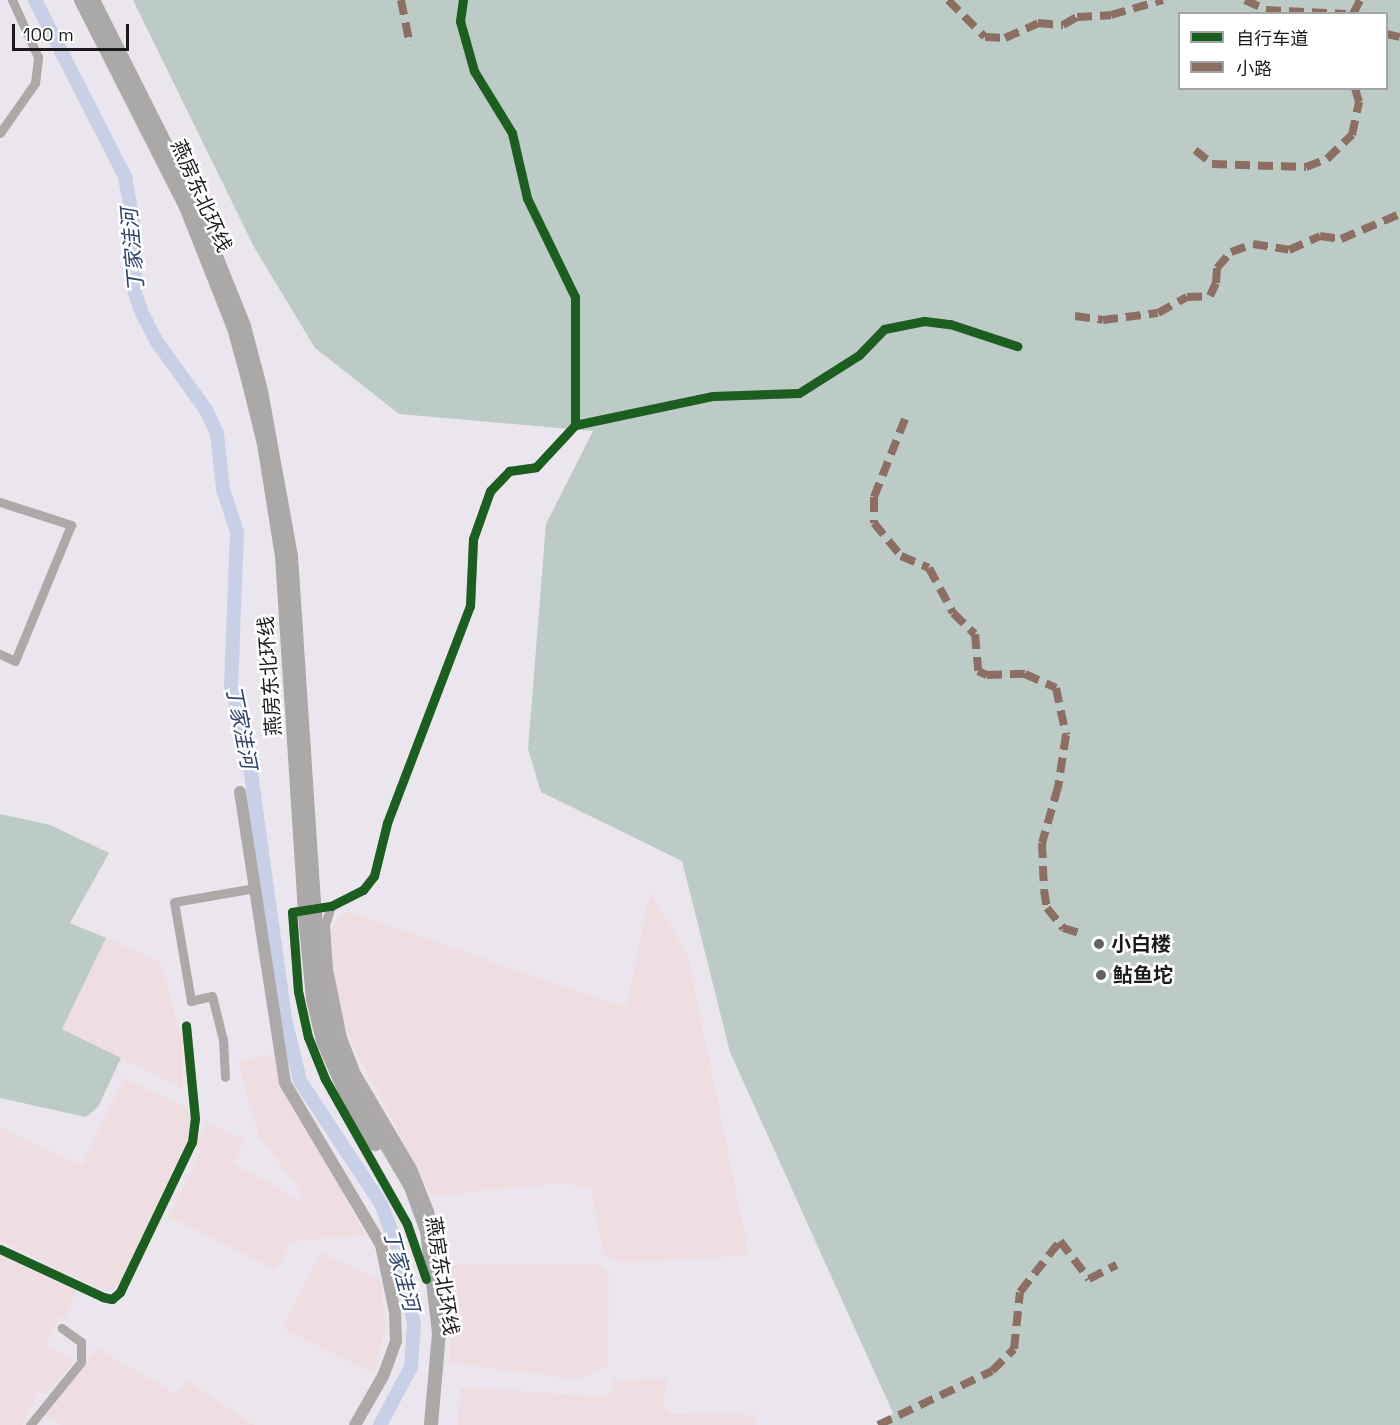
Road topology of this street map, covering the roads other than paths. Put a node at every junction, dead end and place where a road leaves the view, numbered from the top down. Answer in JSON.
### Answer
{"nodes":[{"id":1,"x":12,"y":0,"type":"edge"},
{"id":2,"x":81,"y":0,"type":"edge"},
{"id":3,"x":93,"y":0,"type":"edge"},
{"id":4,"x":463,"y":0,"type":"edge"},
{"id":5,"x":0,"y":133,"type":"edge"},
{"id":6,"x":1017,"y":346,"type":"dead end"},
{"id":7,"x":575,"y":425,"type":"junction"},
{"id":8,"x":0,"y":502,"type":"edge"},
{"id":9,"x":0,"y":654,"type":"edge"},
{"id":10,"x":240,"y":792,"type":"dead end"},
{"id":11,"x":255,"y":888,"type":"junction"},
{"id":12,"x":331,"y":906,"type":"junction"},
{"id":13,"x":310,"y":915,"type":"junction"},
{"id":14,"x":186,"y":1025,"type":"dead end"},
{"id":15,"x":225,"y":1077,"type":"dead end"},
{"id":16,"x":0,"y":1249,"type":"edge"},
{"id":17,"x":430,"y":1274,"type":"junction"},
{"id":18,"x":62,"y":1328,"type":"dead end"},
{"id":19,"x":34,"y":1424,"type":"edge"},
{"id":20,"x":355,"y":1425,"type":"edge"},
{"id":21,"x":431,"y":1425,"type":"edge"}],
"edges":[{"from":1,"to":5,"type":"street"},
{"from":2,"to":13,"type":"main road","name":"燕房东北环线","bridge":true},
{"from":3,"to":13,"type":"main road","name":"燕房东北环线","bridge":true},
{"from":4,"to":7,"type":"street"},
{"from":6,"to":7,"type":"street"},
{"from":7,"to":12,"type":"street"},
{"from":8,"to":9,"type":"street"},
{"from":10,"to":11,"type":"street"},
{"from":11,"to":15,"type":"street"},
{"from":11,"to":20,"type":"street"},
{"from":12,"to":17,"type":"street"},
{"from":12,"to":17,"type":"street"},
{"from":13,"to":17,"type":"main road","name":"燕房东北环线"},
{"from":14,"to":16,"type":"street"},
{"from":17,"to":21,"type":"main road","name":"燕房东北环线"},
{"from":18,"to":19,"type":"street"}]}
